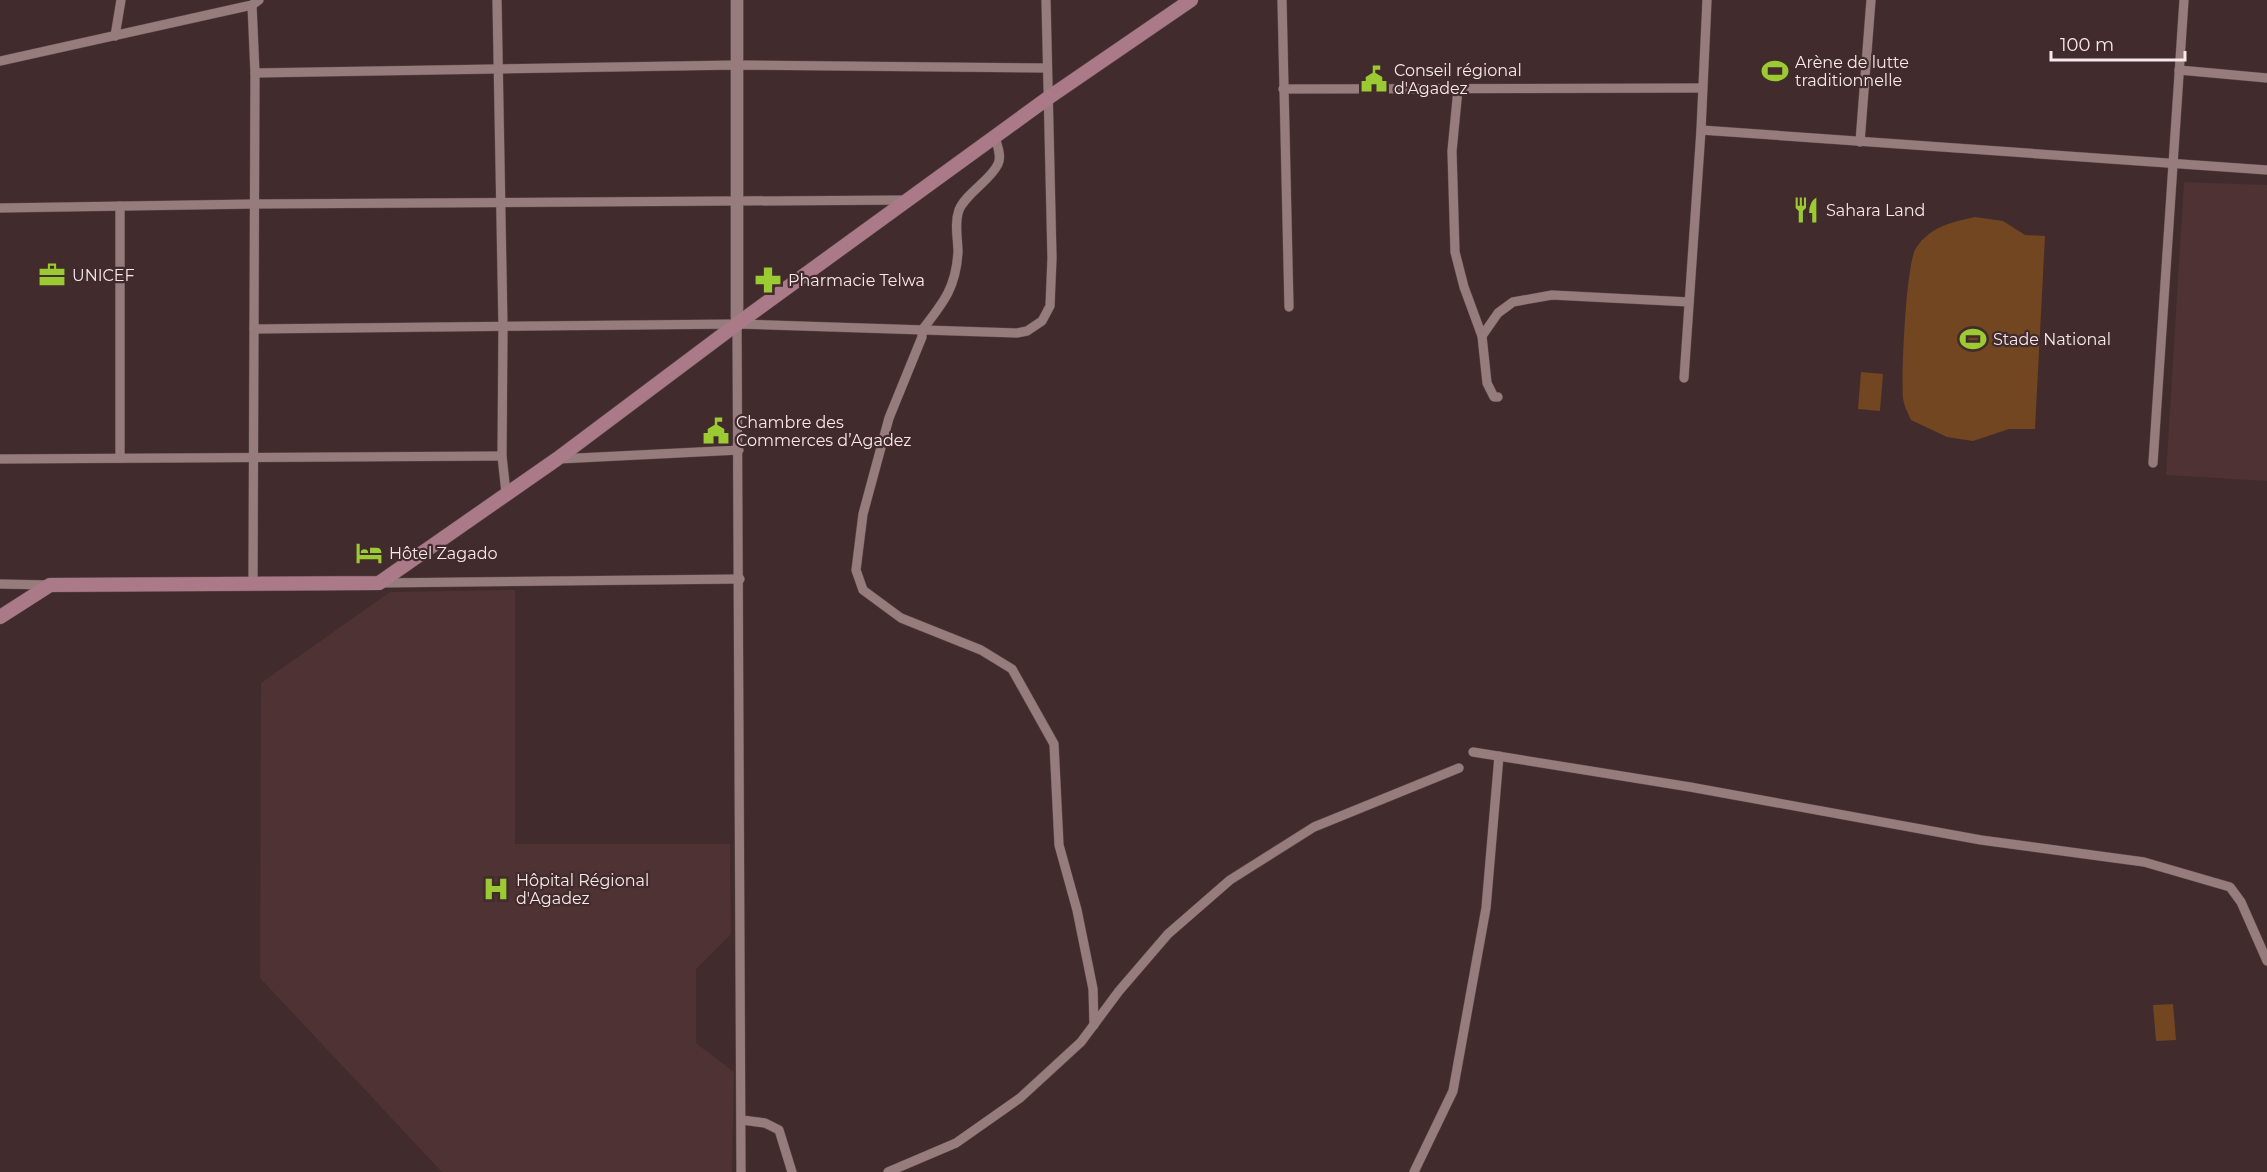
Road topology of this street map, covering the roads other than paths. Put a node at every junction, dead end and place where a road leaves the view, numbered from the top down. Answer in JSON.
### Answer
{"nodes":[{"id":1,"x":121,"y":0,"type":"edge"},
{"id":2,"x":497,"y":0,"type":"edge"},
{"id":3,"x":737,"y":0,"type":"edge"},
{"id":4,"x":1046,"y":0,"type":"edge"},
{"id":5,"x":1191,"y":0,"type":"edge"},
{"id":6,"x":1282,"y":0,"type":"edge"},
{"id":7,"x":1707,"y":0,"type":"edge"},
{"id":8,"x":1871,"y":0,"type":"edge"},
{"id":9,"x":2184,"y":0,"type":"edge"},
{"id":10,"x":256,"y":2,"type":"edge"},
{"id":11,"x":115,"y":36,"type":"junction"},
{"id":12,"x":0,"y":61,"type":"edge"},
{"id":13,"x":737,"y":65,"type":"junction"},
{"id":14,"x":1046,"y":68,"type":"junction"},
{"id":15,"x":498,"y":69,"type":"junction"},
{"id":16,"x":2179,"y":70,"type":"junction"},
{"id":17,"x":255,"y":73,"type":"junction"},
{"id":18,"x":2267,"y":78,"type":"edge"},
{"id":19,"x":1702,"y":88,"type":"junction"},
{"id":20,"x":1283,"y":89,"type":"junction"},
{"id":21,"x":1458,"y":89,"type":"junction"},
{"id":22,"x":1048,"y":98,"type":"junction"},
{"id":23,"x":1701,"y":130,"type":"junction"},
{"id":24,"x":995,"y":137,"type":"junction"},
{"id":25,"x":1860,"y":142,"type":"junction"},
{"id":26,"x":2173,"y":164,"type":"junction"},
{"id":27,"x":2267,"y":170,"type":"edge"},
{"id":28,"x":909,"y":200,"type":"junction"},
{"id":29,"x":737,"y":201,"type":"junction"},
{"id":30,"x":501,"y":202,"type":"junction"},
{"id":31,"x":254,"y":204,"type":"junction"},
{"id":32,"x":120,"y":206,"type":"junction"},
{"id":33,"x":0,"y":208,"type":"edge"},
{"id":34,"x":1689,"y":302,"type":"junction"},
{"id":35,"x":1289,"y":307,"type":"dead end"},
{"id":36,"x":737,"y":324,"type":"junction"},
{"id":37,"x":503,"y":327,"type":"junction"},
{"id":38,"x":254,"y":329,"type":"junction"},
{"id":39,"x":922,"y":330,"type":"junction"},
{"id":40,"x":1482,"y":336,"type":"junction"},
{"id":41,"x":1684,"y":378,"type":"dead end"},
{"id":42,"x":1497,"y":397,"type":"dead end"},
{"id":43,"x":739,"y":450,"type":"junction"},
{"id":44,"x":502,"y":456,"type":"junction"},
{"id":45,"x":254,"y":457,"type":"junction"},
{"id":46,"x":120,"y":458,"type":"junction"},
{"id":47,"x":0,"y":459,"type":"edge"},
{"id":48,"x":557,"y":459,"type":"junction"},
{"id":49,"x":2153,"y":463,"type":"dead end"},
{"id":50,"x":506,"y":493,"type":"junction"},
{"id":51,"x":740,"y":579,"type":"junction"},
{"id":52,"x":254,"y":583,"type":"junction"},
{"id":53,"x":379,"y":583,"type":"junction"},
{"id":54,"x":0,"y":584,"type":"edge"},
{"id":55,"x":50,"y":585,"type":"junction"},
{"id":56,"x":0,"y":617,"type":"edge"},
{"id":57,"x":1473,"y":752,"type":"dead end"},
{"id":58,"x":1499,"y":756,"type":"junction"},
{"id":59,"x":1460,"y":768,"type":"dead end"},
{"id":60,"x":2267,"y":961,"type":"edge"},
{"id":61,"x":1094,"y":1025,"type":"junction"},
{"id":62,"x":742,"y":1120,"type":"junction"},
{"id":63,"x":741,"y":1172,"type":"edge"},
{"id":64,"x":792,"y":1172,"type":"edge"},
{"id":65,"x":888,"y":1172,"type":"edge"},
{"id":66,"x":1414,"y":1172,"type":"edge"}],
"edges":[{"from":1,"to":11,"type":"street"},
{"from":2,"to":15,"type":"street"},
{"from":3,"to":13,"type":"street"},
{"from":4,"to":14,"type":"street"},
{"from":5,"to":22,"type":"main road"},
{"from":6,"to":20,"type":"street"},
{"from":7,"to":19,"type":"street"},
{"from":8,"to":25,"type":"street"},
{"from":9,"to":16,"type":"street"},
{"from":10,"to":11,"type":"street"},
{"from":10,"to":17,"type":"street"},
{"from":11,"to":12,"type":"street"},
{"from":13,"to":14,"type":"street"},
{"from":13,"to":15,"type":"street"},
{"from":13,"to":29,"type":"street"},
{"from":14,"to":22,"type":"street"},
{"from":15,"to":17,"type":"street"},
{"from":15,"to":30,"type":"street"},
{"from":16,"to":18,"type":"street"},
{"from":16,"to":26,"type":"street"},
{"from":17,"to":31,"type":"street"},
{"from":19,"to":21,"type":"street"},
{"from":19,"to":23,"type":"street"},
{"from":20,"to":21,"type":"street"},
{"from":20,"to":35,"type":"street"},
{"from":21,"to":40,"type":"street"},
{"from":22,"to":24,"type":"main road"},
{"from":22,"to":39,"type":"street"},
{"from":23,"to":25,"type":"street"},
{"from":23,"to":34,"type":"street"},
{"from":24,"to":28,"type":"main road"},
{"from":24,"to":39,"type":"street"},
{"from":25,"to":26,"type":"street"},
{"from":26,"to":27,"type":"street"},
{"from":26,"to":49,"type":"street"},
{"from":28,"to":29,"type":"street"},
{"from":28,"to":36,"type":"main road"},
{"from":29,"to":30,"type":"street"},
{"from":29,"to":36,"type":"street"},
{"from":30,"to":31,"type":"street"},
{"from":30,"to":37,"type":"street"},
{"from":31,"to":32,"type":"street"},
{"from":31,"to":38,"type":"street"},
{"from":32,"to":33,"type":"street"},
{"from":32,"to":46,"type":"street"},
{"from":34,"to":40,"type":"street"},
{"from":34,"to":41,"type":"street"},
{"from":36,"to":37,"type":"street"},
{"from":36,"to":39,"type":"street"},
{"from":36,"to":43,"type":"street"},
{"from":36,"to":48,"type":"main road"},
{"from":37,"to":38,"type":"street"},
{"from":37,"to":44,"type":"street"},
{"from":38,"to":45,"type":"street"},
{"from":39,"to":61,"type":"street"},
{"from":40,"to":42,"type":"street"},
{"from":43,"to":48,"type":"street"},
{"from":43,"to":51,"type":"street"},
{"from":44,"to":45,"type":"street"},
{"from":44,"to":50,"type":"street"},
{"from":45,"to":46,"type":"street"},
{"from":45,"to":52,"type":"street"},
{"from":46,"to":47,"type":"street"},
{"from":48,"to":50,"type":"main road"},
{"from":50,"to":53,"type":"main road"},
{"from":51,"to":53,"type":"street"},
{"from":51,"to":62,"type":"street"},
{"from":52,"to":53,"type":"main road"},
{"from":52,"to":55,"type":"main road"},
{"from":54,"to":55,"type":"street"},
{"from":55,"to":56,"type":"main road"},
{"from":57,"to":58,"type":"street"},
{"from":58,"to":60,"type":"street"},
{"from":58,"to":66,"type":"street"},
{"from":59,"to":61,"type":"street"},
{"from":61,"to":65,"type":"street"},
{"from":62,"to":63,"type":"street"},
{"from":62,"to":64,"type":"street"}]}
